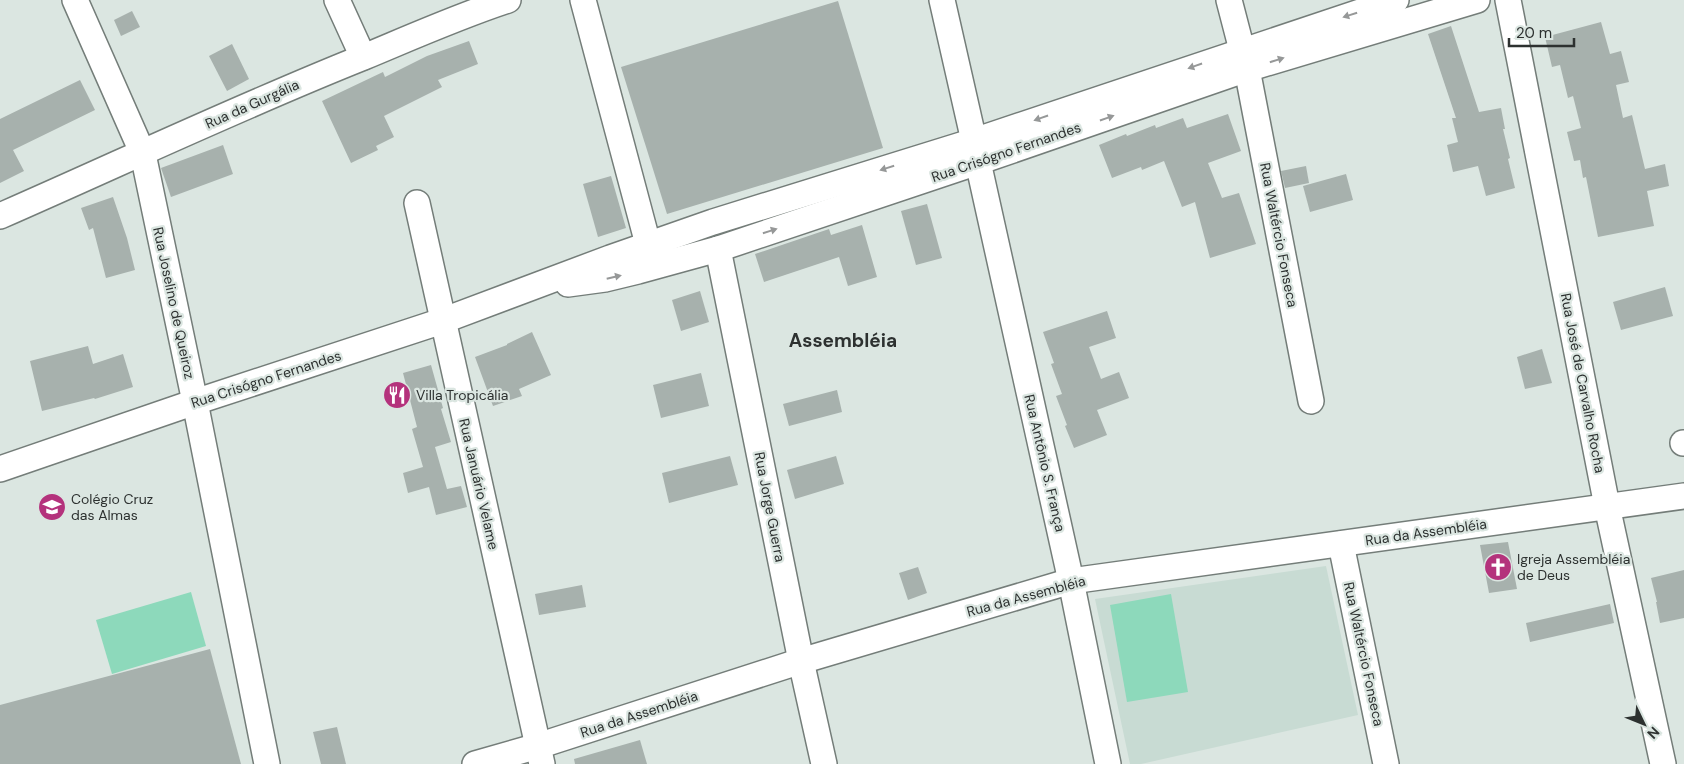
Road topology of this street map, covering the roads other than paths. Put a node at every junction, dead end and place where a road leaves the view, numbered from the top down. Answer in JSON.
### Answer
{"nodes":[{"id":1,"x":75,"y":0,"type":"edge"},
{"id":2,"x":337,"y":0,"type":"edge"},
{"id":3,"x":508,"y":0,"type":"edge"},
{"id":4,"x":583,"y":0,"type":"edge"},
{"id":5,"x":942,"y":0,"type":"edge"},
{"id":6,"x":1230,"y":0,"type":"edge"},
{"id":7,"x":1396,"y":0,"type":"edge"},
{"id":8,"x":1477,"y":0,"type":"edge"},
{"id":9,"x":1508,"y":0,"type":"edge"},
{"id":10,"x":362,"y":57,"type":"junction"},
{"id":11,"x":1245,"y":60,"type":"junction"},
{"id":12,"x":976,"y":152,"type":"junction"},
{"id":13,"x":142,"y":154,"type":"junction"},
{"id":14,"x":416,"y":203,"type":"dead end"},
{"id":15,"x":0,"y":216,"type":"edge"},
{"id":16,"x":648,"y":244,"type":"junction"},
{"id":17,"x":718,"y":249,"type":"junction"},
{"id":18,"x":531,"y":289,"type":"junction"},
{"id":19,"x":442,"y":321,"type":"junction"},
{"id":20,"x":1311,"y":401,"type":"dead end"},
{"id":21,"x":195,"y":402,"type":"junction"},
{"id":22,"x":0,"y":469,"type":"edge"},
{"id":23,"x":1684,"y":496,"type":"edge"},
{"id":24,"x":1607,"y":506,"type":"junction"},
{"id":25,"x":1341,"y":544,"type":"junction"},
{"id":26,"x":1072,"y":581,"type":"junction"},
{"id":27,"x":801,"y":661,"type":"junction"},
{"id":28,"x":540,"y":755,"type":"edge"},
{"id":29,"x":267,"y":764,"type":"edge"},
{"id":30,"x":475,"y":764,"type":"edge"},
{"id":31,"x":824,"y":764,"type":"edge"},
{"id":32,"x":1108,"y":764,"type":"edge"},
{"id":33,"x":1386,"y":764,"type":"edge"},
{"id":34,"x":1663,"y":764,"type":"edge"}],
"edges":[{"from":1,"to":13,"type":"street","name":"Rua Joselino de Queiroz"},
{"from":2,"to":10,"type":"street"},
{"from":3,"to":10,"type":"street","name":"Rua da Gurgália"},
{"from":4,"to":16,"type":"street"},
{"from":5,"to":12,"type":"street","name":"Rua Antônio S. França"},
{"from":6,"to":11,"type":"street","name":"Rua Waltércio Fonseca"},
{"from":7,"to":11,"type":"street","name":"Rua Crisógno Fernandes","one_way":true},
{"from":11,"to":8,"type":"street","name":"Rua Crisógno Fernandes","one_way":true},
{"from":9,"to":24,"type":"street","name":"Rua José de Carvalho Rocha"},
{"from":10,"to":13,"type":"street","name":"Rua da Gurgália"},
{"from":11,"to":12,"type":"street","name":"Rua Crisógno Fernandes"},
{"from":11,"to":20,"type":"street","name":"Rua Waltércio Fonseca"},
{"from":12,"to":16,"type":"street","name":"Rua Crisógno Fernandes","one_way":true},
{"from":17,"to":12,"type":"street","name":"Rua Crisógno Fernandes","one_way":true},
{"from":12,"to":26,"type":"street","name":"Rua Antônio S. França"},
{"from":13,"to":15,"type":"street","name":"Rua da Gurgália"},
{"from":13,"to":21,"type":"street","name":"Rua Joselino de Queiroz"},
{"from":14,"to":19,"type":"street","name":"Rua Januário Velame"},
{"from":16,"to":18,"type":"street","name":"Rua Crisógno Fernandes"},
{"from":18,"to":17,"type":"street","name":"Rua Crisógno Fernandes","one_way":true},
{"from":17,"to":27,"type":"street","name":"Rua Jorge Guerra"},
{"from":18,"to":19,"type":"street","name":"Rua Crisógno Fernandes"},
{"from":19,"to":21,"type":"street","name":"Rua Crisógno Fernandes"},
{"from":19,"to":28,"type":"street","name":"Rua Januário Velame"},
{"from":21,"to":22,"type":"street","name":"Rua Crisógno Fernandes"},
{"from":21,"to":29,"type":"street","name":"Rua Joselino de Queiroz"},
{"from":23,"to":24,"type":"street","name":"Rua da Assembléia"},
{"from":24,"to":25,"type":"street","name":"Rua da Assembléia"},
{"from":24,"to":34,"type":"street","name":"Rua José de Carvalho Rocha"},
{"from":25,"to":26,"type":"street","name":"Rua da Assembléia"},
{"from":25,"to":33,"type":"street","name":"Rua Waltércio Fonseca"},
{"from":26,"to":27,"type":"street","name":"Rua da Assembléia"},
{"from":26,"to":32,"type":"street","name":"Rua Antônio S. França"},
{"from":27,"to":28,"type":"street","name":"Rua da Assembléia"},
{"from":27,"to":31,"type":"street","name":"Rua Jorge Guerra"},
{"from":28,"to":30,"type":"street","name":"Rua da Assembléia"}]}
